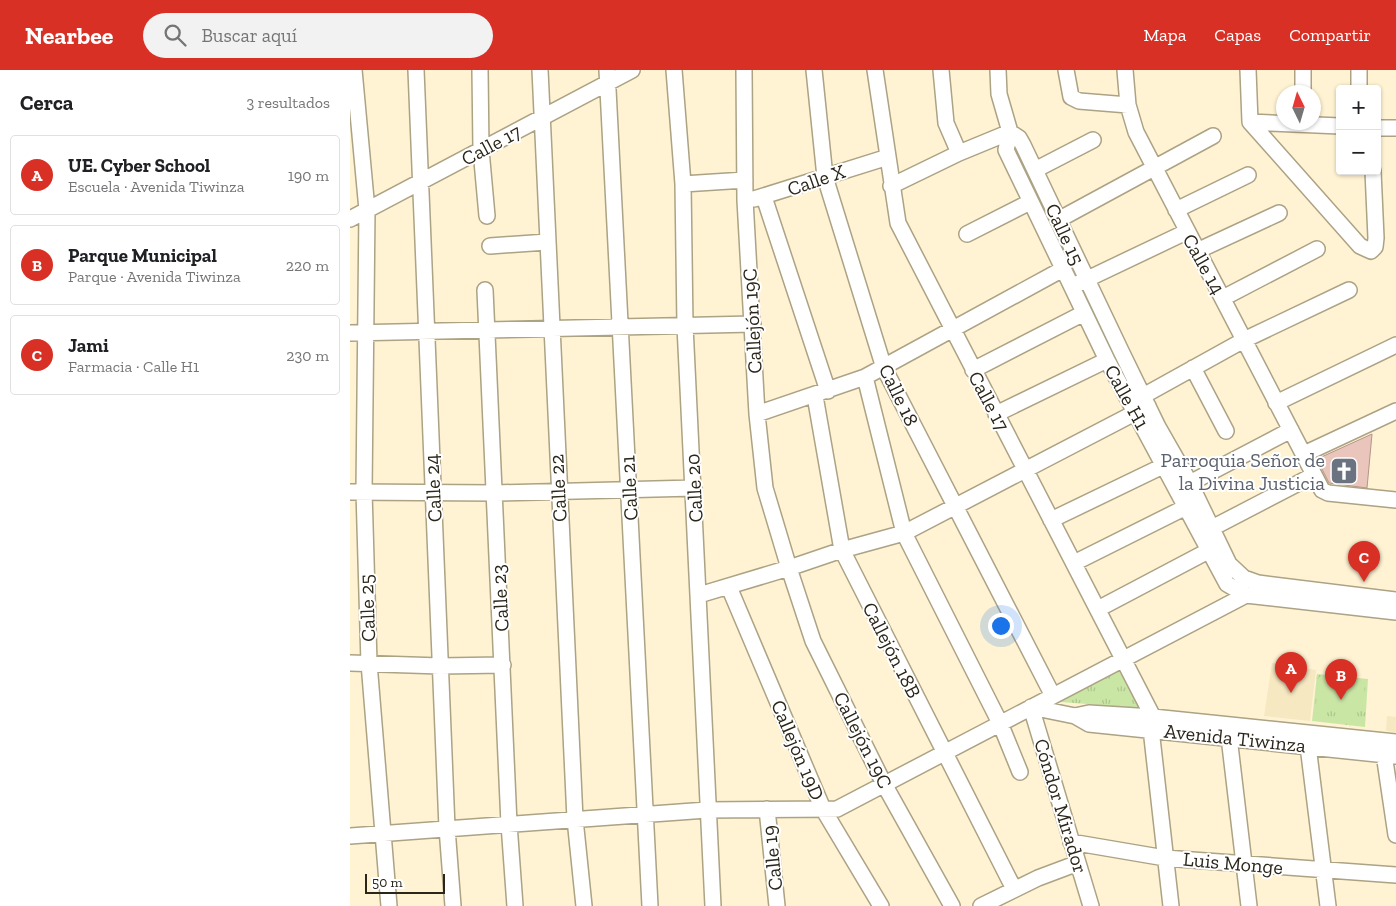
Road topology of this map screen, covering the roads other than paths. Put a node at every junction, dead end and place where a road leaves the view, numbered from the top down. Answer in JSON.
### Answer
{"nodes":[{"id":1,"x":354,"y":70,"type":"edge"},
{"id":2,"x":416,"y":70,"type":"edge"},
{"id":3,"x":480,"y":70,"type":"edge"},
{"id":4,"x":540,"y":70,"type":"edge"},
{"id":5,"x":632,"y":70,"type":"edge"},
{"id":6,"x":674,"y":70,"type":"edge"},
{"id":7,"x":744,"y":70,"type":"edge"},
{"id":8,"x":814,"y":70,"type":"edge"},
{"id":9,"x":875,"y":70,"type":"edge"},
{"id":10,"x":941,"y":70,"type":"edge"},
{"id":11,"x":998,"y":70,"type":"edge"},
{"id":12,"x":1066,"y":70,"type":"edge"},
{"id":13,"x":1125,"y":70,"type":"edge"},
{"id":14,"x":1248,"y":70,"type":"edge"},
{"id":15,"x":1303,"y":70,"type":"edge"},
{"id":16,"x":1359,"y":70,"type":"edge"},
{"id":17,"x":608,"y":77,"type":"edge"},
{"id":18,"x":1303,"y":85,"type":"edge"},
{"id":19,"x":1359,"y":85,"type":"edge"},
{"id":20,"x":1128,"y":105,"type":"junction"},
{"id":21,"x":542,"y":118,"type":"junction"},
{"id":22,"x":1250,"y":122,"type":"junction"},
{"id":23,"x":1276,"y":122,"type":"edge"},
{"id":24,"x":1321,"y":124,"type":"edge"},
{"id":25,"x":1336,"y":126,"type":"edge"},
{"id":26,"x":1381,"y":128,"type":"edge"},
{"id":27,"x":1396,"y":128,"type":"edge"},
{"id":28,"x":1010,"y":132,"type":"junction"},
{"id":29,"x":1213,"y":136,"type":"dead end"},
{"id":30,"x":1093,"y":140,"type":"dead end"},
{"id":31,"x":481,"y":150,"type":"junction"},
{"id":32,"x":959,"y":153,"type":"junction"},
{"id":33,"x":888,"y":156,"type":"junction"},
{"id":34,"x":1153,"y":167,"type":"junction"},
{"id":35,"x":1035,"y":170,"type":"junction"},
{"id":36,"x":1248,"y":175,"type":"dead end"},
{"id":37,"x":1373,"y":175,"type":"edge"},
{"id":38,"x":825,"y":177,"type":"junction"},
{"id":39,"x":745,"y":180,"type":"junction"},
{"id":40,"x":419,"y":183,"type":"junction"},
{"id":41,"x":683,"y":184,"type":"junction"},
{"id":42,"x":891,"y":186,"type":"junction"},
{"id":43,"x":764,"y":197,"type":"junction"},
{"id":44,"x":745,"y":200,"type":"junction"},
{"id":45,"x":1030,"y":202,"type":"junction"},
{"id":46,"x":366,"y":210,"type":"junction"},
{"id":47,"x":1176,"y":210,"type":"junction"},
{"id":48,"x":1278,"y":213,"type":"dead end"},
{"id":49,"x":487,"y":216,"type":"dead end"},
{"id":50,"x":350,"y":219,"type":"edge"},
{"id":51,"x":1058,"y":220,"type":"junction"},
{"id":52,"x":1186,"y":232,"type":"junction"},
{"id":53,"x":966,"y":234,"type":"dead end"},
{"id":54,"x":547,"y":242,"type":"junction"},
{"id":55,"x":490,"y":246,"type":"dead end"},
{"id":56,"x":1317,"y":249,"type":"dead end"},
{"id":57,"x":1197,"y":251,"type":"junction"},
{"id":58,"x":1062,"y":269,"type":"junction"},
{"id":59,"x":1086,"y":279,"type":"junction"},
{"id":60,"x":1072,"y":287,"type":"junction"},
{"id":61,"x":486,"y":290,"type":"dead end"},
{"id":62,"x":1349,"y":290,"type":"dead end"},
{"id":63,"x":1223,"y":298,"type":"junction"},
{"id":64,"x":1084,"y":313,"type":"junction"},
{"id":65,"x":753,"y":324,"type":"junction"},
{"id":66,"x":685,"y":326,"type":"junction"},
{"id":67,"x":620,"y":327,"type":"junction"},
{"id":68,"x":551,"y":329,"type":"junction"},
{"id":69,"x":952,"y":330,"type":"junction"},
{"id":70,"x":486,"y":331,"type":"junction"},
{"id":71,"x":425,"y":332,"type":"junction"},
{"id":72,"x":350,"y":333,"type":"edge"},
{"id":73,"x":367,"y":333,"type":"junction"},
{"id":74,"x":1244,"y":340,"type":"junction"},
{"id":75,"x":1396,"y":345,"type":"edge"},
{"id":76,"x":1107,"y":360,"type":"junction"},
{"id":77,"x":884,"y":368,"type":"junction"},
{"id":78,"x":1193,"y":368,"type":"junction"},
{"id":79,"x":973,"y":370,"type":"junction"},
{"id":80,"x":865,"y":377,"type":"junction"},
{"id":81,"x":821,"y":393,"type":"junction"},
{"id":82,"x":1276,"y":403,"type":"junction"},
{"id":83,"x":1142,"y":405,"type":"junction"},
{"id":84,"x":1396,"y":411,"type":"edge"},
{"id":85,"x":757,"y":414,"type":"junction"},
{"id":86,"x":996,"y":414,"type":"junction"},
{"id":87,"x":1291,"y":430,"type":"junction"},
{"id":88,"x":1226,"y":431,"type":"dead end"},
{"id":89,"x":1304,"y":454,"type":"junction"},
{"id":90,"x":1165,"y":465,"type":"junction"},
{"id":91,"x":1025,"y":470,"type":"junction"},
{"id":92,"x":1314,"y":475,"type":"junction"},
{"id":93,"x":1190,"y":483,"type":"junction"},
{"id":94,"x":694,"y":488,"type":"junction"},
{"id":95,"x":629,"y":489,"type":"junction"},
{"id":96,"x":357,"y":491,"type":"edge"},
{"id":97,"x":558,"y":491,"type":"junction"},
{"id":98,"x":434,"y":492,"type":"junction"},
{"id":99,"x":495,"y":493,"type":"junction"},
{"id":100,"x":1396,"y":500,"type":"edge"},
{"id":101,"x":956,"y":506,"type":"junction"},
{"id":102,"x":1186,"y":507,"type":"junction"},
{"id":103,"x":1051,"y":520,"type":"junction"},
{"id":104,"x":1212,"y":528,"type":"junction"},
{"id":105,"x":904,"y":533,"type":"junction"},
{"id":106,"x":842,"y":550,"type":"junction"},
{"id":107,"x":1208,"y":551,"type":"junction"},
{"id":108,"x":1074,"y":563,"type":"junction"},
{"id":109,"x":789,"y":568,"type":"junction"},
{"id":110,"x":729,"y":587,"type":"junction"},
{"id":111,"x":699,"y":594,"type":"junction"},
{"id":112,"x":1246,"y":595,"type":"junction"},
{"id":113,"x":1396,"y":600,"type":"edge"},
{"id":114,"x":1098,"y":609,"type":"junction"},
{"id":115,"x":1396,"y":612,"type":"edge"},
{"id":116,"x":1124,"y":658,"type":"junction"},
{"id":117,"x":369,"y":662,"type":"junction"},
{"id":118,"x":350,"y":663,"type":"edge"},
{"id":119,"x":503,"y":665,"type":"junction"},
{"id":120,"x":440,"y":666,"type":"junction"},
{"id":121,"x":1053,"y":696,"type":"junction"},
{"id":122,"x":1031,"y":707,"type":"junction"},
{"id":123,"x":1000,"y":723,"type":"junction"},
{"id":124,"x":1152,"y":723,"type":"junction"},
{"id":125,"x":1229,"y":737,"type":"junction"},
{"id":126,"x":1396,"y":742,"type":"edge"},
{"id":127,"x":1308,"y":746,"type":"junction"},
{"id":128,"x":943,"y":753,"type":"junction"},
{"id":129,"x":1390,"y":755,"type":"edge"},
{"id":130,"x":1020,"y":772,"type":"dead end"},
{"id":131,"x":884,"y":784,"type":"junction"},
{"id":132,"x":767,"y":809,"type":"junction"},
{"id":133,"x":823,"y":809,"type":"junction"},
{"id":134,"x":707,"y":810,"type":"junction"},
{"id":135,"x":645,"y":814,"type":"junction"},
{"id":136,"x":575,"y":819,"type":"junction"},
{"id":137,"x":509,"y":824,"type":"junction"},
{"id":138,"x":447,"y":828,"type":"junction"},
{"id":139,"x":383,"y":833,"type":"junction"},
{"id":140,"x":1396,"y":834,"type":"edge"},
{"id":141,"x":350,"y":836,"type":"edge"},
{"id":142,"x":1071,"y":842,"type":"junction"},
{"id":143,"x":1165,"y":858,"type":"junction"},
{"id":144,"x":1078,"y":863,"type":"junction"},
{"id":145,"x":1244,"y":865,"type":"junction"},
{"id":146,"x":1324,"y":870,"type":"junction"},
{"id":147,"x":1396,"y":875,"type":"edge"},
{"id":148,"x":1014,"y":889,"type":"junction"},
{"id":149,"x":389,"y":906,"type":"edge"},
{"id":150,"x":453,"y":906,"type":"edge"},
{"id":151,"x":515,"y":906,"type":"edge"},
{"id":152,"x":584,"y":906,"type":"edge"},
{"id":153,"x":650,"y":906,"type":"edge"},
{"id":154,"x":713,"y":906,"type":"edge"},
{"id":155,"x":777,"y":906,"type":"edge"},
{"id":156,"x":881,"y":906,"type":"edge"},
{"id":157,"x":952,"y":906,"type":"edge"},
{"id":158,"x":983,"y":906,"type":"edge"},
{"id":159,"x":1091,"y":906,"type":"edge"},
{"id":160,"x":1171,"y":906,"type":"edge"},
{"id":161,"x":1249,"y":906,"type":"edge"},
{"id":162,"x":1328,"y":906,"type":"edge"}],
"edges":[{"from":1,"to":46,"type":"street","name":"Calle 25"},
{"from":2,"to":40,"type":"street","name":"Calle 24"},
{"from":3,"to":31,"type":"street"},
{"from":4,"to":21,"type":"street","name":"Calle 22"},
{"from":5,"to":17,"type":"street","name":"Calle 17"},
{"from":6,"to":41,"type":"street","name":"Calle 20"},
{"from":7,"to":39,"type":"street","name":"Callejón 19C"},
{"from":8,"to":38,"type":"street","name":"Calle 18"},
{"from":9,"to":33,"type":"street","name":"Calle 17"},
{"from":10,"to":32,"type":"street"},
{"from":11,"to":28,"type":"street","name":"Calle 15"},
{"from":12,"to":20,"type":"street"},
{"from":13,"to":20,"type":"street","name":"Calle 14"},
{"from":14,"to":22,"type":"street"},
{"from":15,"to":18,"type":"street"},
{"from":16,"to":19,"type":"street"},
{"from":17,"to":21,"type":"street","name":"Calle 17"},
{"from":17,"to":67,"type":"street","name":"Calle 21"},
{"from":20,"to":34,"type":"street","name":"Calle 14"},
{"from":21,"to":31,"type":"street","name":"Calle 17"},
{"from":21,"to":54,"type":"street","name":"Calle 22"},
{"from":22,"to":23,"type":"street"},
{"from":22,"to":37,"type":"street"},
{"from":24,"to":25,"type":"street"},
{"from":26,"to":27,"type":"street"},
{"from":28,"to":32,"type":"street"},
{"from":28,"to":35,"type":"street","name":"Calle 15"},
{"from":28,"to":45,"type":"street","name":"Calle H1"},
{"from":29,"to":34,"type":"street"},
{"from":30,"to":35,"type":"street"},
{"from":31,"to":40,"type":"street","name":"Calle 17"},
{"from":31,"to":49,"type":"street"},
{"from":32,"to":42,"type":"street"},
{"from":33,"to":38,"type":"street","name":"Calle X"},
{"from":33,"to":42,"type":"street","name":"Calle 17"},
{"from":34,"to":47,"type":"street","name":"Calle 14"},
{"from":34,"to":51,"type":"street"},
{"from":35,"to":51,"type":"street","name":"Calle 15"},
{"from":36,"to":47,"type":"street"},
{"from":38,"to":43,"type":"street","name":"Calle X"},
{"from":38,"to":77,"type":"street","name":"Calle 18"},
{"from":39,"to":41,"type":"street"},
{"from":39,"to":44,"type":"street","name":"Callejón 19C"},
{"from":40,"to":46,"type":"street","name":"Calle 17"},
{"from":40,"to":71,"type":"street","name":"Calle 24"},
{"from":41,"to":66,"type":"street","name":"Calle 20"},
{"from":42,"to":69,"type":"street","name":"Calle 17"},
{"from":43,"to":44,"type":"street","name":"Calle X"},
{"from":43,"to":81,"type":"street","name":"Callejón 18B"},
{"from":44,"to":65,"type":"street","name":"Callejón 19C"},
{"from":45,"to":53,"type":"street"},
{"from":45,"to":58,"type":"street","name":"Calle H1"},
{"from":46,"to":50,"type":"street","name":"Calle 17"},
{"from":46,"to":73,"type":"street","name":"Calle 25"},
{"from":47,"to":52,"type":"street","name":"Calle 14"},
{"from":48,"to":57,"type":"street"},
{"from":51,"to":59,"type":"street","name":"Calle 15"},
{"from":52,"to":57,"type":"street","name":"Calle 14"},
{"from":52,"to":59,"type":"street"},
{"from":54,"to":55,"type":"street"},
{"from":54,"to":68,"type":"street","name":"Calle 22"},
{"from":56,"to":63,"type":"street"},
{"from":57,"to":63,"type":"street","name":"Calle 14"},
{"from":58,"to":60,"type":"street","name":"Calle H1"},
{"from":58,"to":69,"type":"street"},
{"from":59,"to":60,"type":"street"},
{"from":59,"to":83,"type":"street","name":"Calle 15"},
{"from":60,"to":64,"type":"street","name":"Calle H1"},
{"from":61,"to":70,"type":"street","name":"Calle 23"},
{"from":62,"to":74,"type":"street"},
{"from":63,"to":74,"type":"street","name":"Calle 14"},
{"from":64,"to":76,"type":"street","name":"Calle H1"},
{"from":64,"to":79,"type":"street"},
{"from":65,"to":66,"type":"street"},
{"from":65,"to":85,"type":"street","name":"Callejón 19C"},
{"from":66,"to":67,"type":"street"},
{"from":66,"to":94,"type":"street","name":"Calle 20"},
{"from":67,"to":68,"type":"street"},
{"from":67,"to":95,"type":"street","name":"Calle 21"},
{"from":68,"to":70,"type":"street"},
{"from":68,"to":97,"type":"street","name":"Calle 22"},
{"from":69,"to":77,"type":"street"},
{"from":69,"to":79,"type":"street","name":"Calle 17"},
{"from":70,"to":71,"type":"street"},
{"from":70,"to":99,"type":"street","name":"Calle 23"},
{"from":71,"to":73,"type":"street"},
{"from":71,"to":98,"type":"street","name":"Calle 24"},
{"from":72,"to":73,"type":"street"},
{"from":73,"to":96,"type":"street","name":"Calle 25"},
{"from":74,"to":78,"type":"street"},
{"from":74,"to":82,"type":"street","name":"Calle 14"},
{"from":75,"to":82,"type":"street"},
{"from":76,"to":83,"type":"street","name":"Calle H1"},
{"from":76,"to":86,"type":"street"},
{"from":77,"to":80,"type":"street"},
{"from":77,"to":101,"type":"street","name":"Calle 18"},
{"from":78,"to":83,"type":"street"},
{"from":78,"to":88,"type":"street"},
{"from":79,"to":86,"type":"street","name":"Calle 17"},
{"from":80,"to":81,"type":"street"},
{"from":80,"to":105,"type":"street"},
{"from":81,"to":85,"type":"street"},
{"from":81,"to":106,"type":"street","name":"Callejón 18B"},
{"from":82,"to":87,"type":"street","name":"Calle 14"},
{"from":83,"to":90,"type":"street","name":"Calle H1"},
{"from":83,"to":91,"type":"street"},
{"from":83,"to":93,"type":"street","name":"Calle H1"},
{"from":84,"to":89,"type":"street"},
{"from":85,"to":109,"type":"street","name":"Callejón 19C"},
{"from":86,"to":91,"type":"street","name":"Calle 17"},
{"from":87,"to":89,"type":"street","name":"Calle 14"},
{"from":87,"to":93,"type":"street"},
{"from":89,"to":92,"type":"street","name":"Calle 14"},
{"from":90,"to":102,"type":"street","name":"Calle H1"},
{"from":90,"to":103,"type":"street"},
{"from":91,"to":101,"type":"street"},
{"from":91,"to":103,"type":"street","name":"Calle 17"},
{"from":92,"to":100,"type":"street","name":"Calle 14"},
{"from":92,"to":104,"type":"street"},
{"from":93,"to":104,"type":"street","name":"Calle H1"},
{"from":94,"to":95,"type":"street"},
{"from":94,"to":111,"type":"street","name":"Calle 20"},
{"from":95,"to":97,"type":"street"},
{"from":95,"to":135,"type":"street","name":"Calle 21"},
{"from":96,"to":98,"type":"street"},
{"from":96,"to":117,"type":"street","name":"Calle 25"},
{"from":97,"to":99,"type":"street"},
{"from":97,"to":136,"type":"street","name":"Calle 22"},
{"from":98,"to":99,"type":"street"},
{"from":98,"to":120,"type":"street","name":"Calle 24"},
{"from":99,"to":119,"type":"street","name":"Calle 23"},
{"from":101,"to":105,"type":"street"},
{"from":101,"to":121,"type":"street","name":"Calle 18"},
{"from":102,"to":107,"type":"street","name":"Calle H1"},
{"from":102,"to":108,"type":"street"},
{"from":103,"to":108,"type":"street","name":"Calle 17"},
{"from":104,"to":113,"type":"street","name":"Calle H1"},
{"from":105,"to":106,"type":"street"},
{"from":105,"to":123,"type":"street"},
{"from":106,"to":109,"type":"street"},
{"from":106,"to":128,"type":"street","name":"Callejón 18B"},
{"from":107,"to":112,"type":"street","name":"Calle H1"},
{"from":107,"to":114,"type":"street"},
{"from":108,"to":114,"type":"street","name":"Calle 17"},
{"from":109,"to":110,"type":"street"},
{"from":109,"to":131,"type":"street","name":"Callejón 19C"},
{"from":110,"to":111,"type":"street"},
{"from":110,"to":133,"type":"street","name":"Callejón 19D"},
{"from":111,"to":134,"type":"street","name":"Calle 20"},
{"from":112,"to":115,"type":"street","name":"Calle H1"},
{"from":112,"to":116,"type":"street"},
{"from":114,"to":116,"type":"street","name":"Calle 17"},
{"from":116,"to":121,"type":"street"},
{"from":116,"to":124,"type":"street","name":"Calle 17"},
{"from":117,"to":118,"type":"street"},
{"from":117,"to":120,"type":"street"},
{"from":117,"to":139,"type":"street","name":"Calle 25"},
{"from":119,"to":120,"type":"street"},
{"from":119,"to":137,"type":"street","name":"Calle 23"},
{"from":120,"to":138,"type":"street","name":"Calle 24"},
{"from":121,"to":122,"type":"street"},
{"from":122,"to":123,"type":"street"},
{"from":122,"to":124,"type":"street","name":"Avenida Tiwinza"},
{"from":122,"to":142,"type":"street","name":"Cóndor Mirador"},
{"from":123,"to":128,"type":"street"},
{"from":123,"to":130,"type":"street"},
{"from":124,"to":125,"type":"street","name":"Avenida Tiwinza"},
{"from":124,"to":126,"type":"street","name":"Avenida Tiwinza"},
{"from":124,"to":143,"type":"street","name":"Calle 17"},
{"from":125,"to":127,"type":"street","name":"Avenida Tiwinza"},
{"from":125,"to":145,"type":"street"},
{"from":127,"to":129,"type":"street","name":"Avenida Tiwinza"},
{"from":127,"to":146,"type":"street"},
{"from":128,"to":131,"type":"street"},
{"from":128,"to":148,"type":"street","name":"Callejón 18B"},
{"from":129,"to":140,"type":"street"},
{"from":131,"to":133,"type":"street"},
{"from":131,"to":157,"type":"street","name":"Callejón 19C"},
{"from":132,"to":133,"type":"street"},
{"from":132,"to":134,"type":"street"},
{"from":132,"to":155,"type":"street","name":"Calle 19"},
{"from":133,"to":156,"type":"street","name":"Callejón 19D"},
{"from":134,"to":135,"type":"street"},
{"from":134,"to":154,"type":"street","name":"Calle 20"},
{"from":135,"to":136,"type":"street"},
{"from":135,"to":153,"type":"street","name":"Calle 21"},
{"from":136,"to":137,"type":"street"},
{"from":136,"to":152,"type":"street","name":"Calle 22"},
{"from":137,"to":138,"type":"street"},
{"from":137,"to":151,"type":"street","name":"Calle 23"},
{"from":138,"to":139,"type":"street"},
{"from":138,"to":150,"type":"street","name":"Calle 24"},
{"from":139,"to":141,"type":"street"},
{"from":139,"to":149,"type":"street","name":"Calle 25"},
{"from":142,"to":143,"type":"street","name":"Luis Monge"},
{"from":142,"to":144,"type":"street","name":"Cóndor Mirador"},
{"from":143,"to":145,"type":"street","name":"Luis Monge"},
{"from":143,"to":160,"type":"street","name":"Calle 17"},
{"from":144,"to":148,"type":"street"},
{"from":144,"to":159,"type":"street","name":"Cóndor Mirador"},
{"from":145,"to":146,"type":"street","name":"Luis Monge"},
{"from":145,"to":161,"type":"street"},
{"from":146,"to":147,"type":"street","name":"Luis Monge"},
{"from":146,"to":162,"type":"street"},
{"from":148,"to":158,"type":"street"}]}
